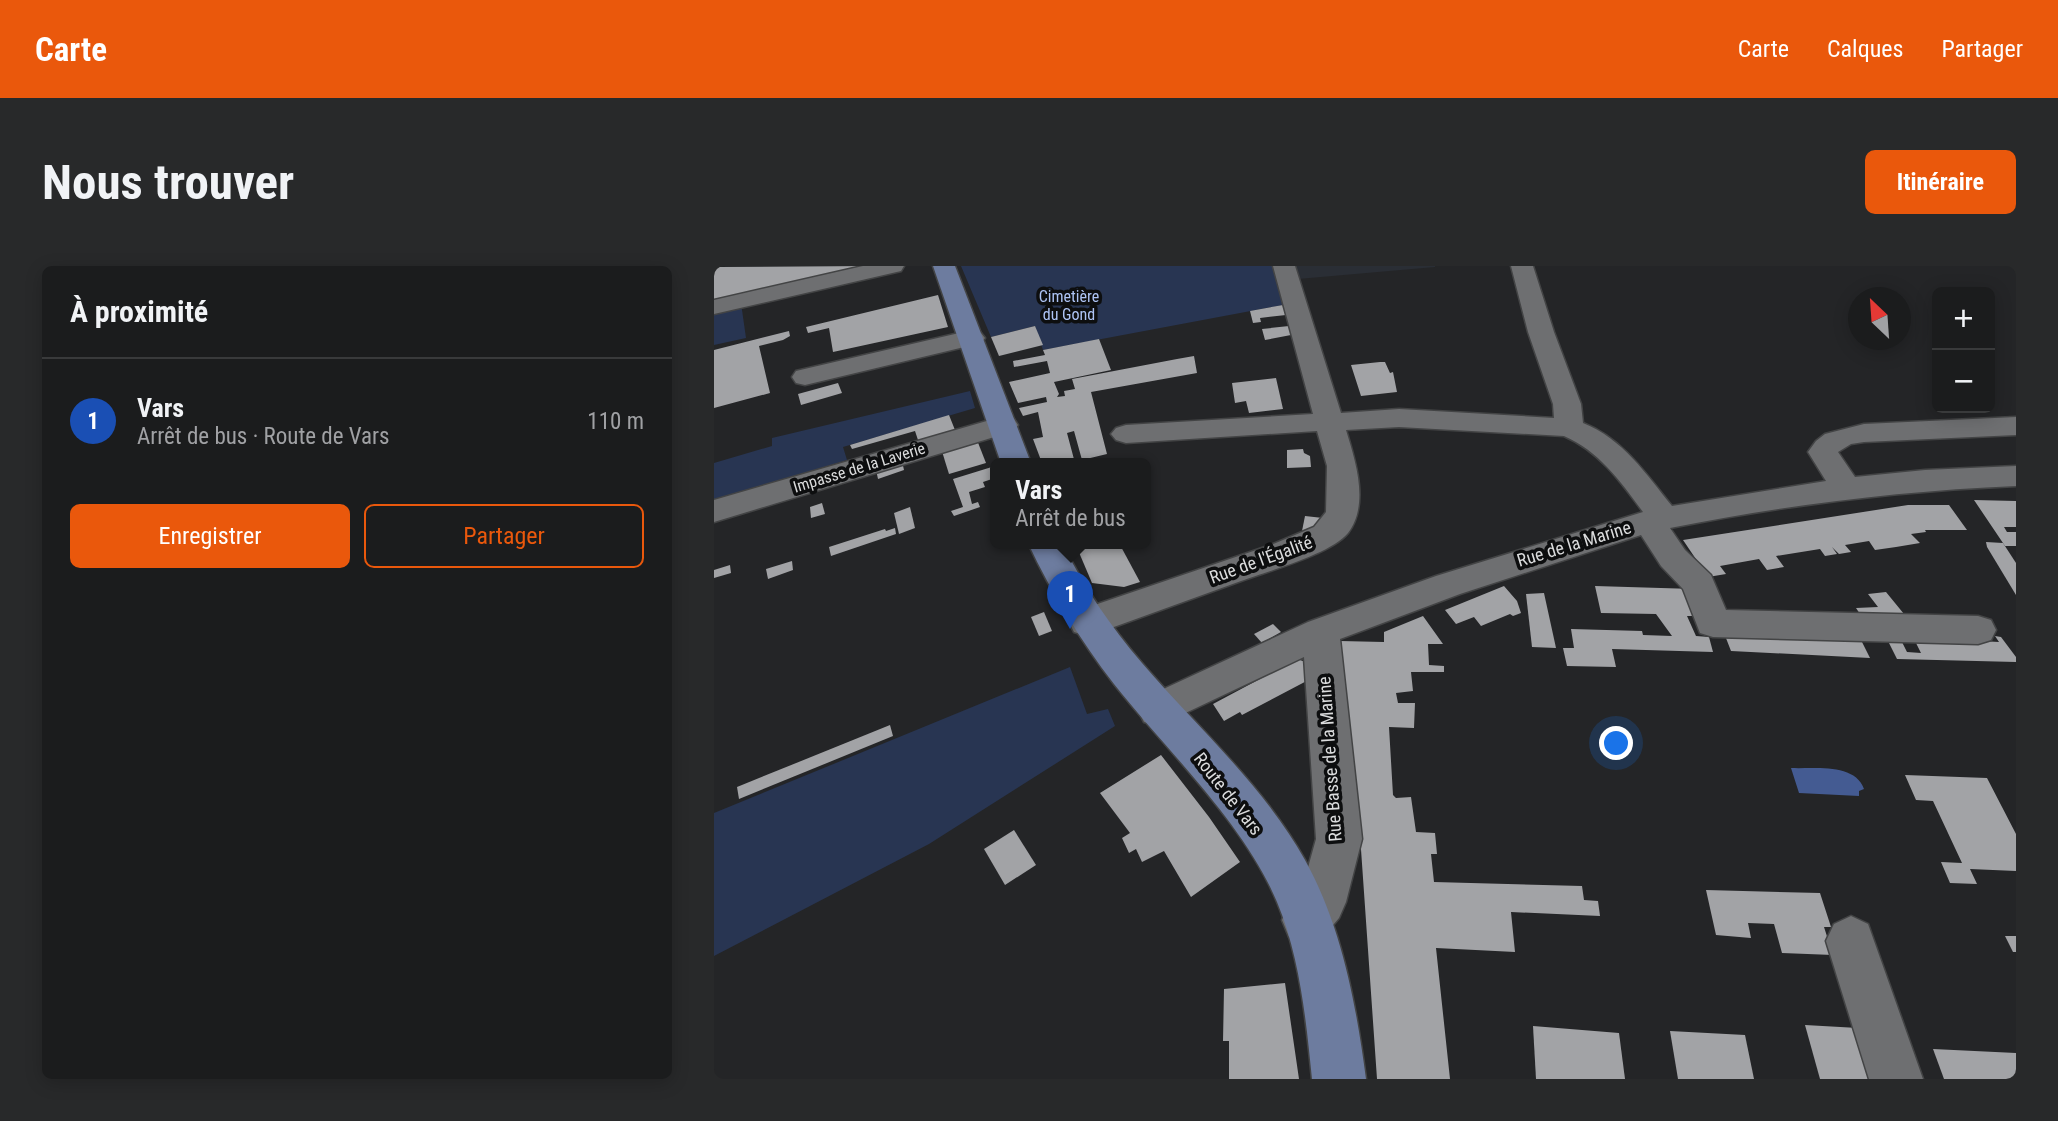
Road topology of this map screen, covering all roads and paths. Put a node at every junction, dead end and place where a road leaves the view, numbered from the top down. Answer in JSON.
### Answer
{"nodes":[{"id":1,"x":893,"y":266,"type":"edge"},
{"id":2,"x":944,"y":266,"type":"edge"},
{"id":3,"x":1283,"y":266,"type":"edge"},
{"id":4,"x":1522,"y":266,"type":"edge"},
{"id":5,"x":714,"y":307,"type":"edge"},
{"id":6,"x":972,"y":338,"type":"junction"},
{"id":7,"x":805,"y":377,"type":"dead end"},
{"id":8,"x":1330,"y":421,"type":"junction"},
{"id":9,"x":1004,"y":425,"type":"junction"},
{"id":10,"x":2016,"y":426,"type":"edge"},
{"id":11,"x":1569,"y":428,"type":"junction"},
{"id":12,"x":1126,"y":434,"type":"dead end"},
{"id":13,"x":1014,"y":458,"type":"edge"},
{"id":14,"x":2016,"y":477,"type":"edge"},
{"id":15,"x":1846,"y":488,"type":"junction"},
{"id":16,"x":714,"y":511,"type":"edge"},
{"id":17,"x":1657,"y":519,"type":"junction"},
{"id":18,"x":1047,"y":549,"type":"edge"},
{"id":19,"x":1087,"y":622,"type":"junction"},
{"id":20,"x":1978,"y":630,"type":"dead end"},
{"id":21,"x":1321,"y":632,"type":"junction"},
{"id":22,"x":1158,"y":710,"type":"junction"},
{"id":23,"x":1306,"y":920,"type":"junction"},
{"id":24,"x":1851,"y":941,"type":"dead end"},
{"id":25,"x":1339,"y":1079,"type":"edge"},
{"id":26,"x":1896,"y":1079,"type":"edge"}],
"edges":[{"from":1,"to":5,"type":"street"},
{"from":2,"to":6,"type":"main road"},
{"from":3,"to":8,"type":"street","name":"Rue de l'Égalité"},
{"from":4,"to":11,"type":"street"},
{"from":6,"to":7,"type":"street"},
{"from":6,"to":9,"type":"main road"},
{"from":8,"to":11,"type":"street"},
{"from":8,"to":12,"type":"street"},
{"from":8,"to":19,"type":"street","name":"Rue de l'Égalité"},
{"from":9,"to":13,"type":"main road"},
{"from":9,"to":16,"type":"street","name":"Impasse de la Laverie"},
{"from":10,"to":15,"type":"street"},
{"from":11,"to":17,"type":"street"},
{"from":14,"to":15,"type":"street","name":"Rue de la Marine"},
{"from":15,"to":17,"type":"street","name":"Rue de la Marine"},
{"from":17,"to":20,"type":"street"},
{"from":17,"to":21,"type":"street","name":"Rue de la Marine"},
{"from":18,"to":19,"type":"main road","name":"Route de Vars"},
{"from":19,"to":22,"type":"main road","name":"Route de Vars"},
{"from":21,"to":22,"type":"street","name":"Rue de la Marine"},
{"from":21,"to":23,"type":"street","name":"Rue Basse de la Marine"},
{"from":22,"to":23,"type":"main road","name":"Route de Vars"},
{"from":23,"to":25,"type":"main road","name":"Route de Vars"},
{"from":24,"to":26,"type":"street"}]}
